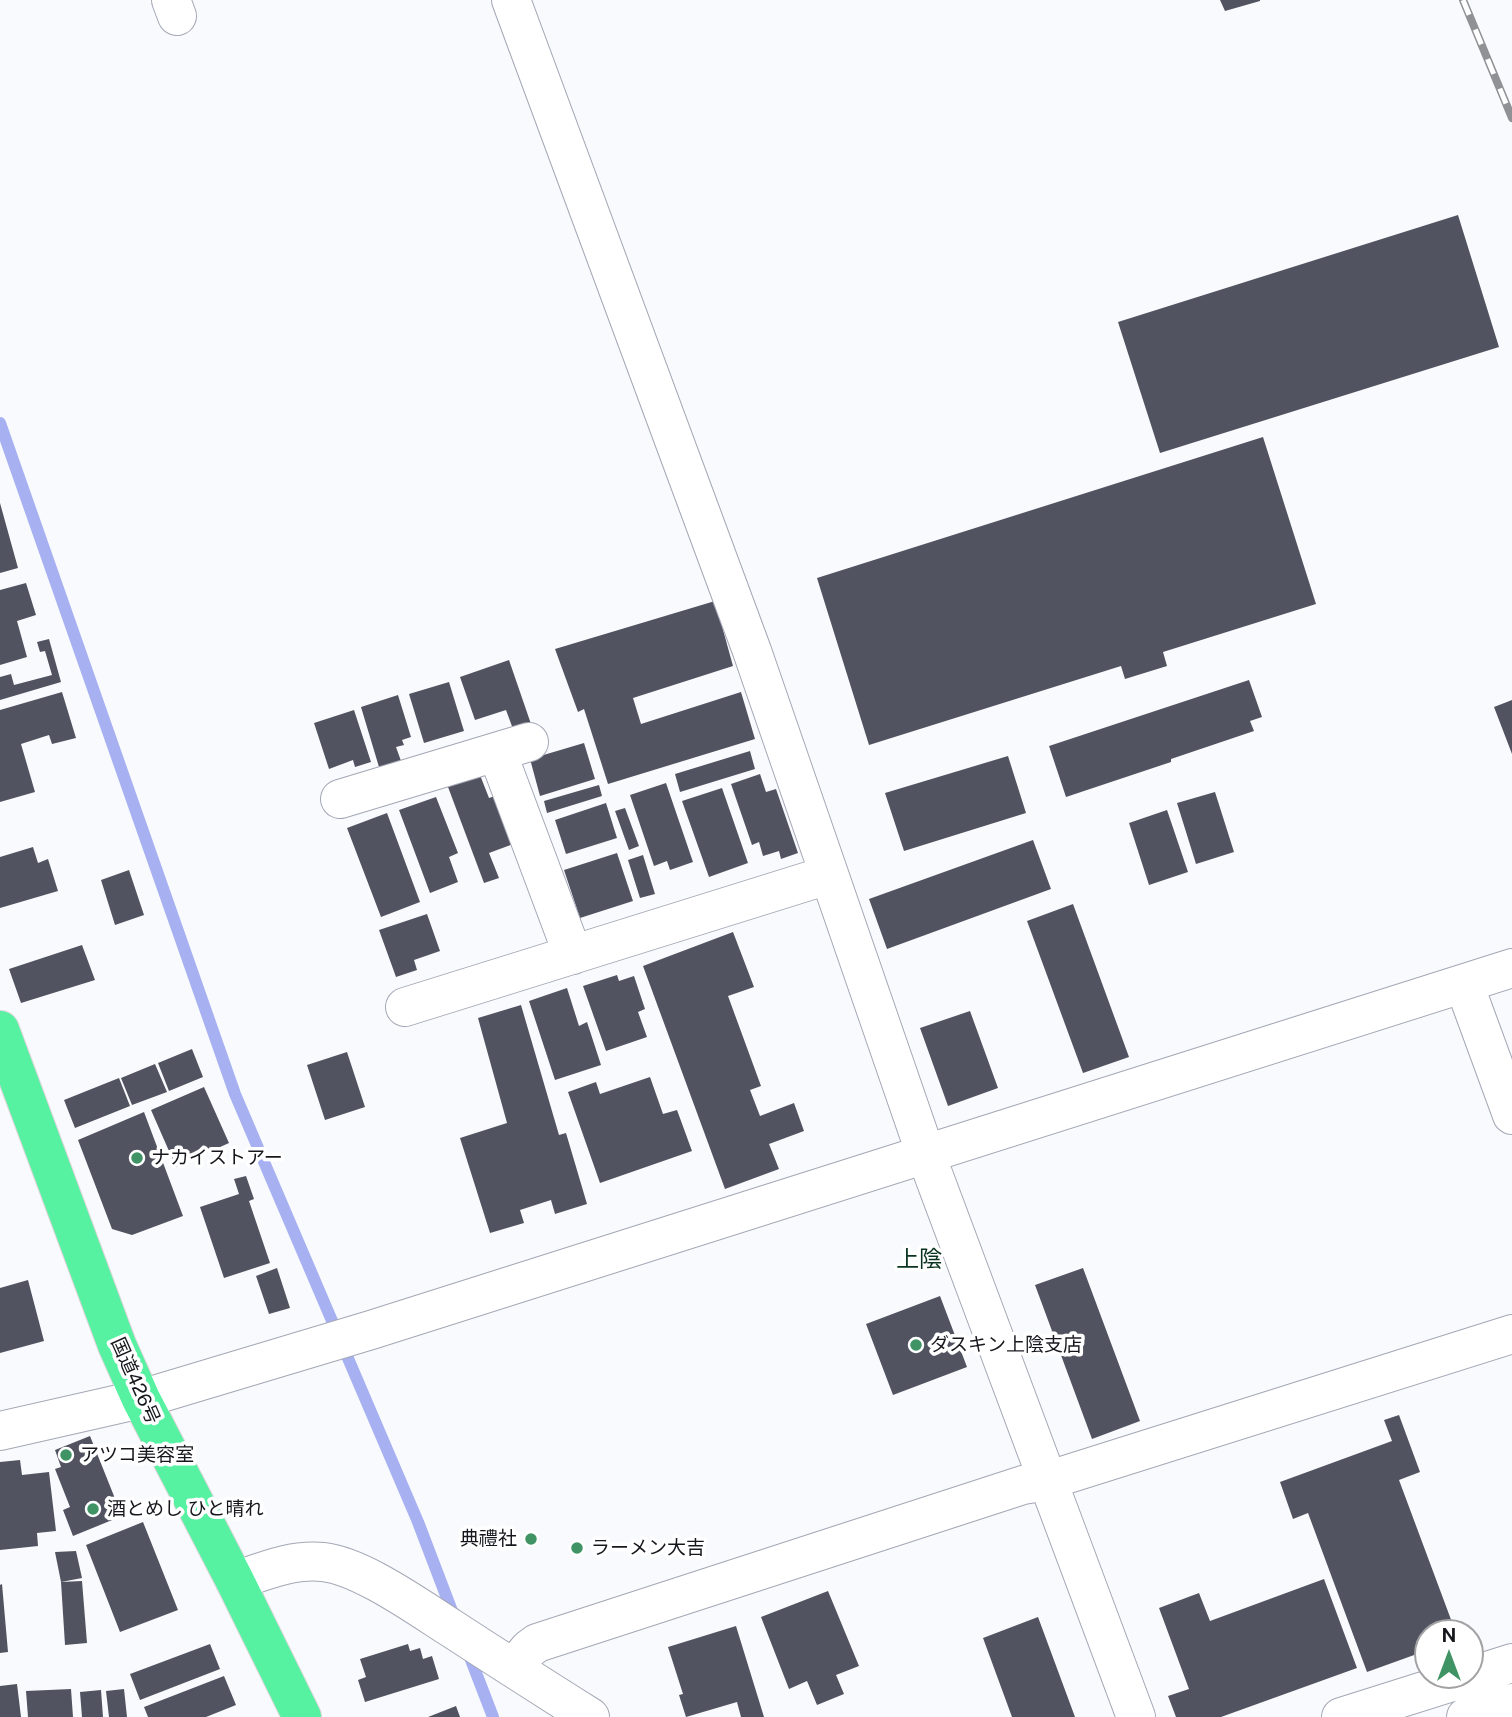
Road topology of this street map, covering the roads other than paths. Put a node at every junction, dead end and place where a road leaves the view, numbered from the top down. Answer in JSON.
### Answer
{"nodes":[{"id":1,"x":511,"y":0,"type":"edge"},
{"id":2,"x":340,"y":799,"type":"dead end"},
{"id":3,"x":828,"y":875,"type":"junction"},
{"id":4,"x":573,"y":955,"type":"junction"},
{"id":5,"x":1512,"y":968,"type":"edge"},
{"id":6,"x":1464,"y":984,"type":"junction"},
{"id":7,"x":405,"y":1007,"type":"dead end"},
{"id":8,"x":0,"y":1030,"type":"edge"},
{"id":9,"x":1512,"y":1115,"type":"edge"},
{"id":10,"x":926,"y":1155,"type":"junction"},
{"id":11,"x":1512,"y":1334,"type":"edge"},
{"id":12,"x":141,"y":1399,"type":"junction"},
{"id":13,"x":0,"y":1432,"type":"edge"},
{"id":14,"x":1046,"y":1481,"type":"junction"},
{"id":15,"x":236,"y":1581,"type":"junction"},
{"id":16,"x":1512,"y":1663,"type":"edge"},
{"id":17,"x":507,"y":1664,"type":"junction"},
{"id":18,"x":1512,"y":1703,"type":"edge"},
{"id":19,"x":302,"y":1717,"type":"edge"},
{"id":20,"x":590,"y":1717,"type":"edge"},
{"id":21,"x":1136,"y":1717,"type":"edge"},
{"id":22,"x":1341,"y":1717,"type":"edge"},
{"id":23,"x":1466,"y":1717,"type":"edge"}],
"edges":[{"from":1,"to":3,"type":"street"},
{"from":2,"to":4,"type":"street"},
{"from":3,"to":4,"type":"street"},
{"from":3,"to":10,"type":"street"},
{"from":4,"to":7,"type":"street"},
{"from":5,"to":6,"type":"street"},
{"from":6,"to":9,"type":"street"},
{"from":6,"to":10,"type":"street"},
{"from":8,"to":12,"type":"highway","name":"国道426号"},
{"from":10,"to":12,"type":"street"},
{"from":10,"to":14,"type":"street"},
{"from":11,"to":14,"type":"street"},
{"from":12,"to":13,"type":"street"},
{"from":12,"to":15,"type":"highway","name":"国道426号"},
{"from":14,"to":17,"type":"street"},
{"from":14,"to":21,"type":"street"},
{"from":15,"to":17,"type":"street"},
{"from":15,"to":19,"type":"highway","name":"国道426号"},
{"from":16,"to":22,"type":"street"},
{"from":17,"to":20,"type":"street"},
{"from":18,"to":23,"type":"street"}]}
